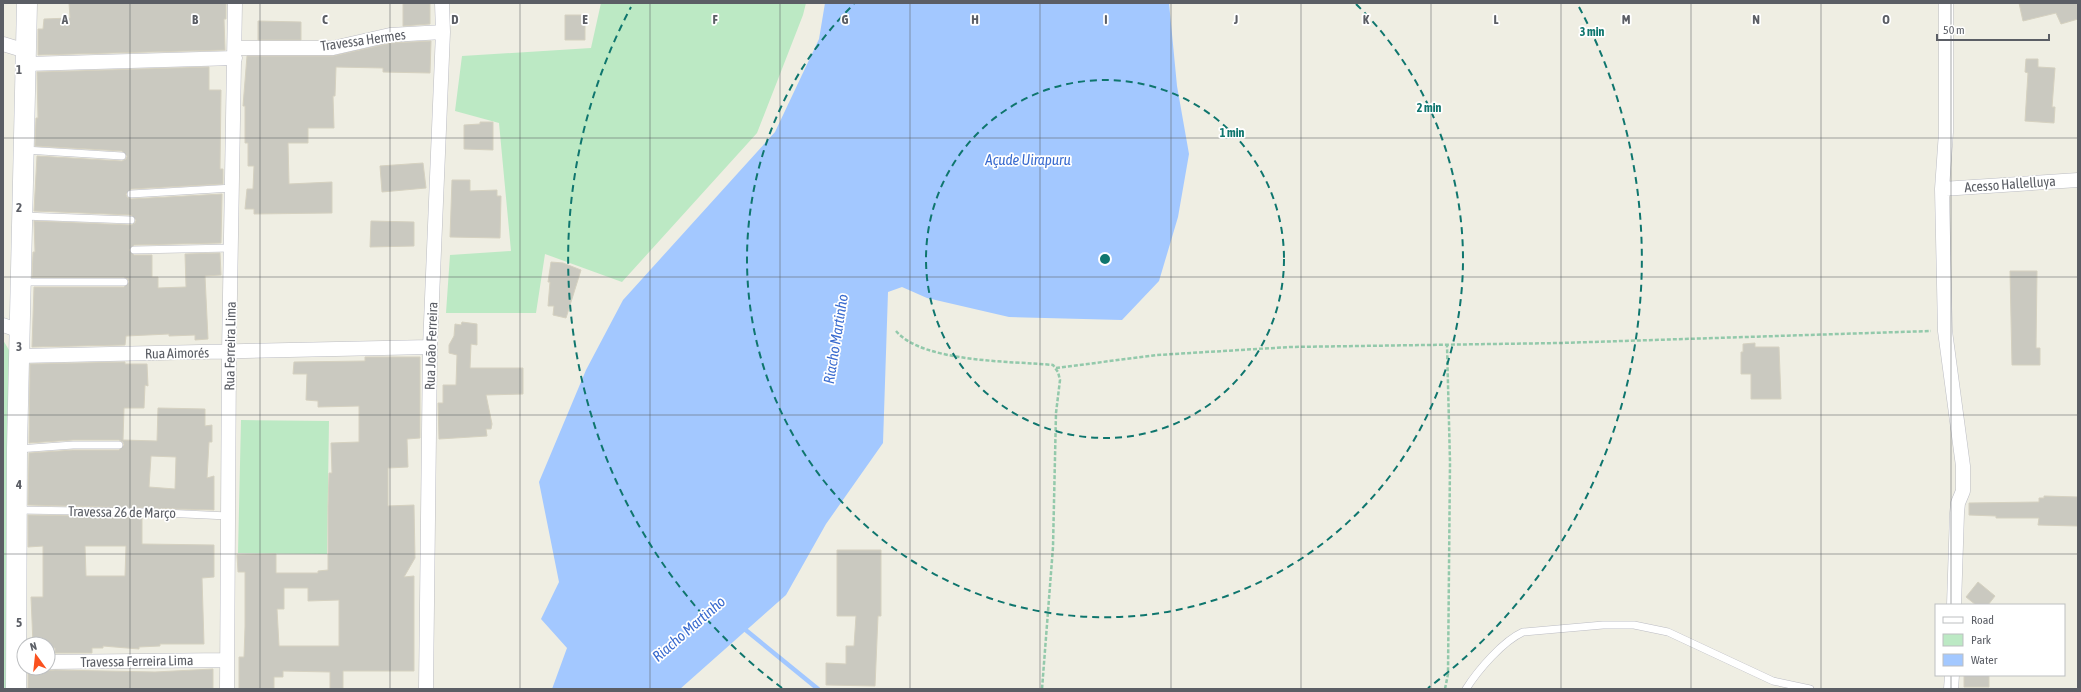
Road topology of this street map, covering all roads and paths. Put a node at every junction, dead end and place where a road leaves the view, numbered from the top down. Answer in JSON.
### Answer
{"nodes":[{"id":1,"x":27,"y":3,"type":"edge"},
{"id":2,"x":235,"y":3,"type":"edge"},
{"id":3,"x":442,"y":3,"type":"edge"},
{"id":4,"x":1946,"y":3,"type":"edge"},
{"id":5,"x":443,"y":32,"type":"junction"},
{"id":6,"x":3,"y":44,"type":"edge"},
{"id":7,"x":235,"y":53,"type":"junction"},
{"id":8,"x":26,"y":57,"type":"junction"},
{"id":9,"x":25,"y":150,"type":"junction"},
{"id":10,"x":122,"y":156,"type":"dead end"},
{"id":11,"x":2078,"y":180,"type":"edge"},
{"id":12,"x":233,"y":188,"type":"junction"},
{"id":13,"x":1942,"y":189,"type":"junction"},
{"id":14,"x":131,"y":194,"type":"dead end"},
{"id":15,"x":23,"y":216,"type":"junction"},
{"id":16,"x":131,"y":220,"type":"dead end"},
{"id":17,"x":231,"y":248,"type":"junction"},
{"id":18,"x":134,"y":250,"type":"dead end"},
{"id":19,"x":21,"y":282,"type":"junction"},
{"id":20,"x":124,"y":282,"type":"dead end"},
{"id":21,"x":12,"y":328,"type":"edge"},
{"id":22,"x":1945,"y":330,"type":"junction"},
{"id":23,"x":896,"y":331,"type":"dead end"},
{"id":24,"x":1447,"y":345,"type":"junction"},
{"id":25,"x":430,"y":347,"type":"junction"},
{"id":26,"x":229,"y":353,"type":"junction"},
{"id":27,"x":20,"y":356,"type":"junction"},
{"id":28,"x":1056,"y":368,"type":"junction"},
{"id":29,"x":119,"y":445,"type":"dead end"},
{"id":30,"x":18,"y":449,"type":"junction"},
{"id":31,"x":16,"y":510,"type":"junction"},
{"id":32,"x":228,"y":516,"type":"junction"},
{"id":33,"x":1954,"y":604,"type":"edge"},
{"id":34,"x":19,"y":636,"type":"edge"},
{"id":35,"x":226,"y":660,"type":"junction"},
{"id":36,"x":56,"y":662,"type":"edge"},
{"id":37,"x":18,"y":676,"type":"edge"},
{"id":38,"x":16,"y":689,"type":"edge"},
{"id":39,"x":227,"y":689,"type":"edge"},
{"id":40,"x":426,"y":689,"type":"edge"},
{"id":41,"x":1042,"y":689,"type":"edge"},
{"id":42,"x":1445,"y":689,"type":"edge"},
{"id":43,"x":1466,"y":689,"type":"edge"},
{"id":44,"x":1810,"y":689,"type":"edge"}],
"edges":[{"from":1,"to":8,"type":"main road"},
{"from":2,"to":7,"type":"street","name":"Rua Ferreira Lima"},
{"from":3,"to":5,"type":"street","name":"Rua João Ferreira"},
{"from":4,"to":13,"type":"street"},
{"from":5,"to":7,"type":"street","name":"Travessa Hermes"},
{"from":5,"to":25,"type":"street","name":"Rua João Ferreira"},
{"from":6,"to":8,"type":"street","name":"Travessa Hermes"},
{"from":7,"to":8,"type":"street","name":"Travessa Hermes"},
{"from":7,"to":12,"type":"street","name":"Rua Ferreira Lima"},
{"from":8,"to":9,"type":"main road"},
{"from":9,"to":10,"type":"lane"},
{"from":9,"to":15,"type":"main road"},
{"from":11,"to":13,"type":"street","name":"Acesso Hallelluya"},
{"from":12,"to":14,"type":"lane"},
{"from":12,"to":17,"type":"street","name":"Rua Ferreira Lima"},
{"from":13,"to":22,"type":"street"},
{"from":15,"to":16,"type":"lane"},
{"from":15,"to":19,"type":"main road"},
{"from":17,"to":18,"type":"lane"},
{"from":17,"to":26,"type":"street","name":"Rua Ferreira Lima"},
{"from":19,"to":20,"type":"lane"},
{"from":19,"to":21,"type":"main road"},
{"from":21,"to":27,"type":"main road"},
{"from":22,"to":24,"type":"path"},
{"from":22,"to":33,"type":"street"},
{"from":23,"to":28,"type":"path"},
{"from":24,"to":28,"type":"path"},
{"from":24,"to":42,"type":"path"},
{"from":25,"to":26,"type":"street","name":"Rua Aimorés"},
{"from":25,"to":40,"type":"street","name":"Rua João Ferreira"},
{"from":26,"to":27,"type":"street","name":"Rua Aimorés"},
{"from":26,"to":32,"type":"street","name":"Rua Ferreira Lima"},
{"from":27,"to":30,"type":"main road"},
{"from":28,"to":41,"type":"path"},
{"from":29,"to":30,"type":"lane"},
{"from":30,"to":31,"type":"main road"},
{"from":31,"to":32,"type":"lane","name":"Travessa 26 de Março"},
{"from":31,"to":34,"type":"main road"},
{"from":32,"to":35,"type":"street","name":"Rua Ferreira Lima"},
{"from":35,"to":36,"type":"street","name":"Travessa Ferreira Lima"},
{"from":35,"to":39,"type":"street","name":"Rua Ferreira Lima"},
{"from":37,"to":38,"type":"main road"},
{"from":43,"to":44,"type":"lane"}]}
